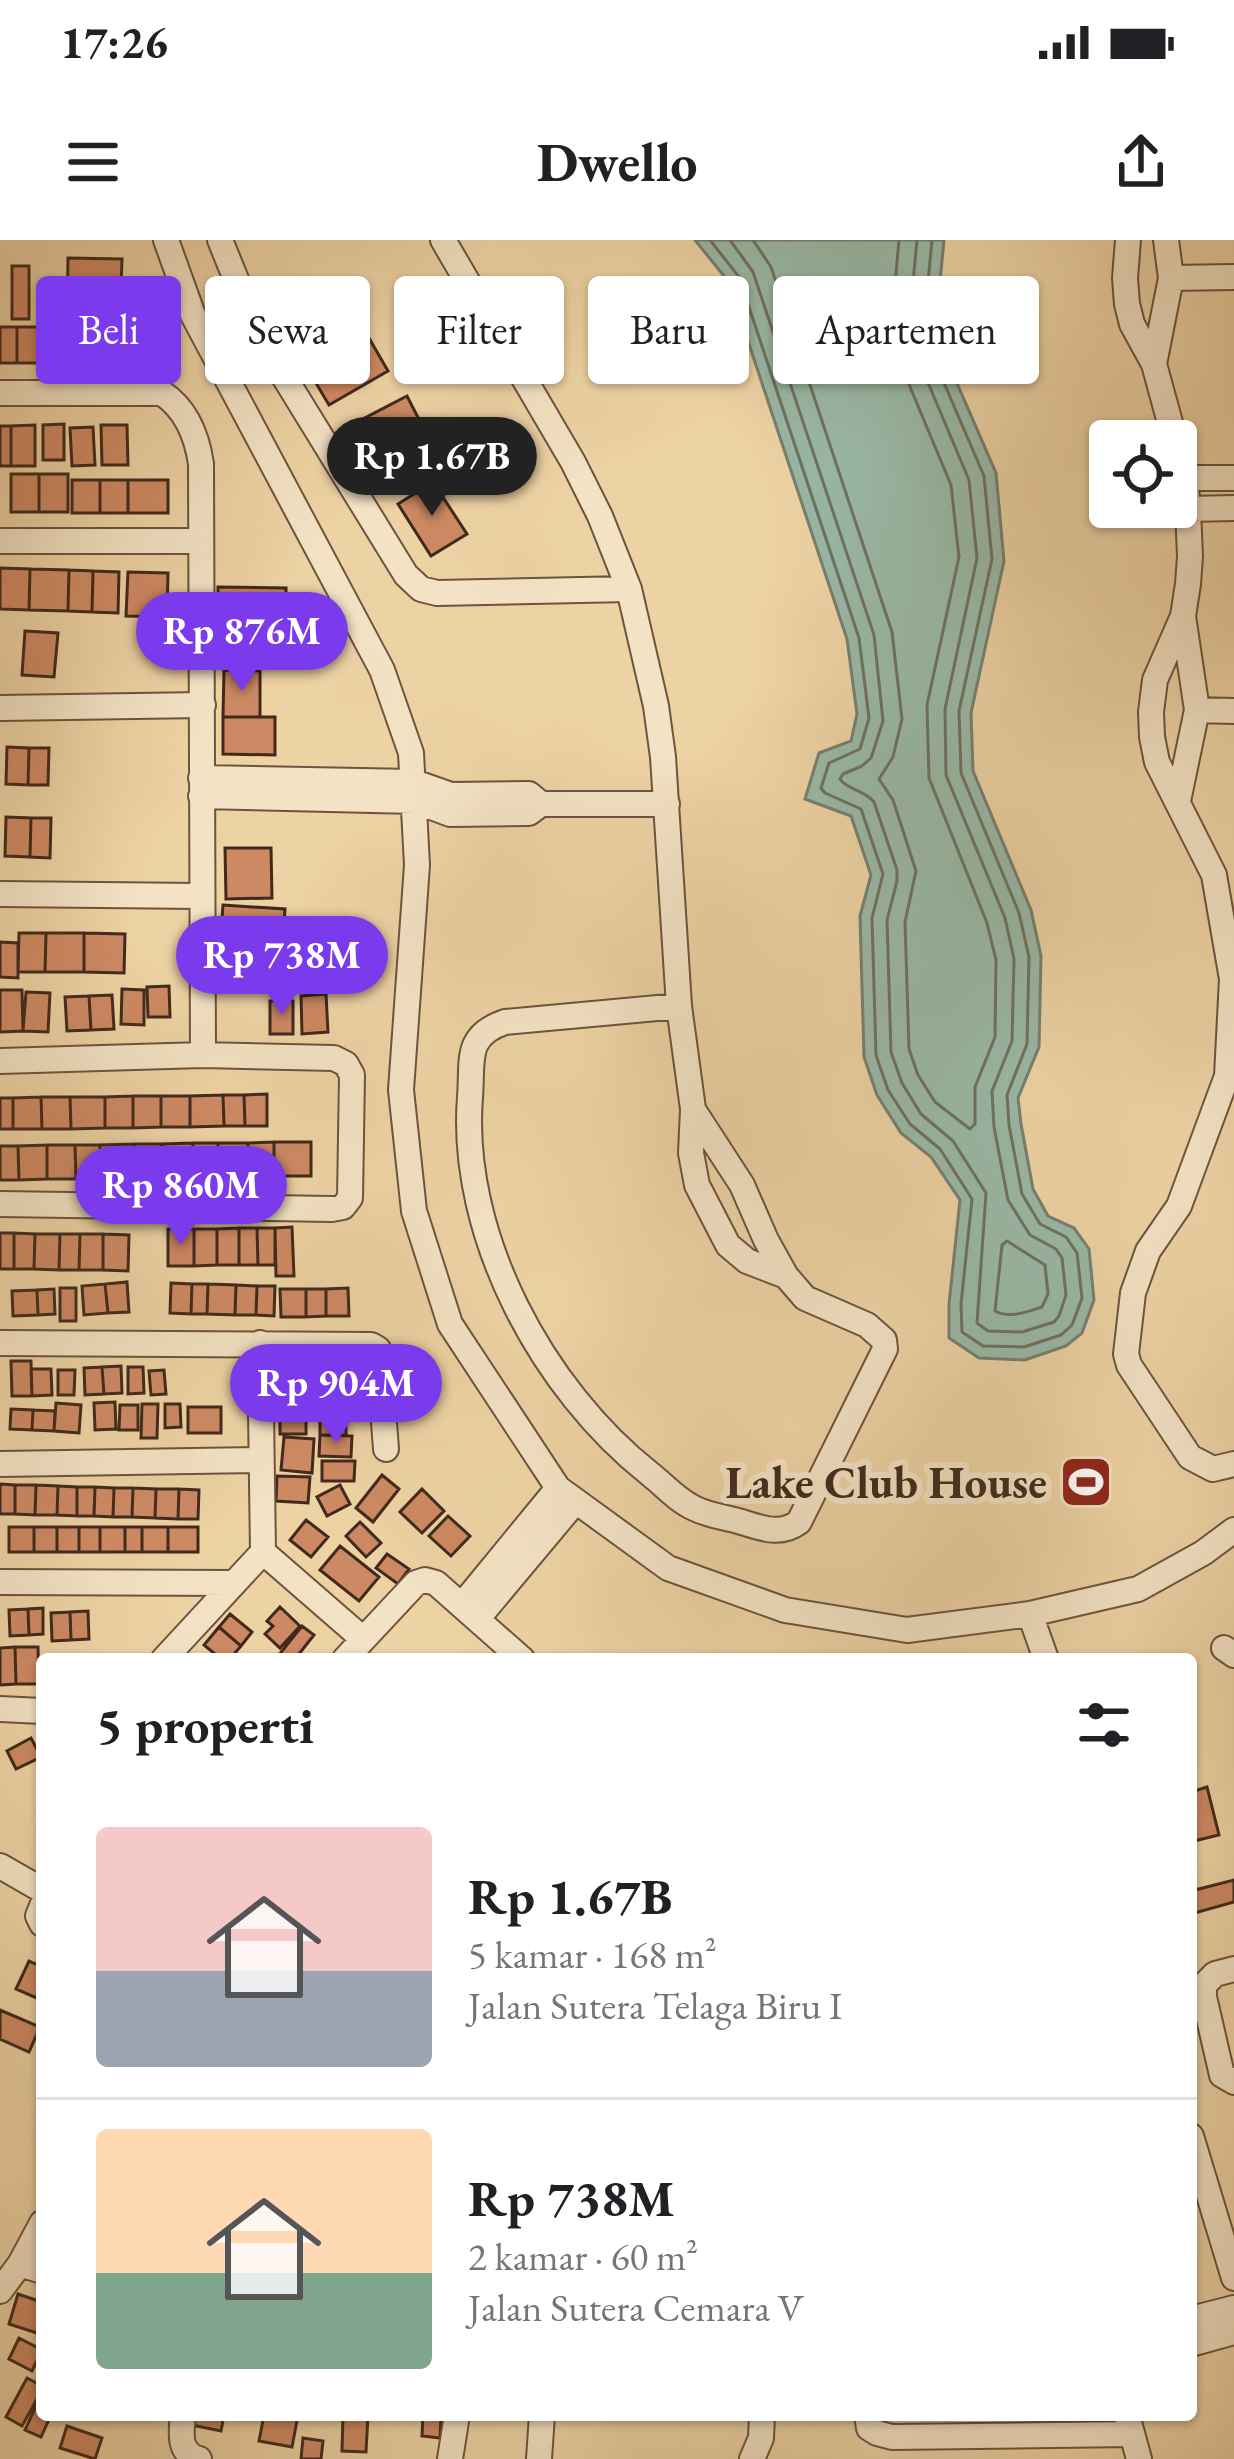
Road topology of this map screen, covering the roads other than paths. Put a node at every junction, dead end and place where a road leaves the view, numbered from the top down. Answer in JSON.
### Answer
{"nodes":[{"id":1,"x":166,"y":240,"type":"edge"},
{"id":2,"x":220,"y":240,"type":"edge"},
{"id":3,"x":443,"y":240,"type":"edge"},
{"id":4,"x":1128,"y":240,"type":"edge"},
{"id":5,"x":1166,"y":240,"type":"edge"},
{"id":6,"x":1234,"y":277,"type":"edge"},
{"id":7,"x":1171,"y":278,"type":"junction"},
{"id":8,"x":1154,"y":364,"type":"junction"},
{"id":9,"x":0,"y":393,"type":"edge"},
{"id":10,"x":1170,"y":420,"type":"edge"},
{"id":11,"x":1197,"y":478,"type":"edge"},
{"id":12,"x":1234,"y":478,"type":"edge"},
{"id":13,"x":1197,"y":508,"type":"edge"},
{"id":14,"x":1234,"y":508,"type":"edge"},
{"id":15,"x":1189,"y":528,"type":"edge"},
{"id":16,"x":0,"y":541,"type":"edge"},
{"id":17,"x":200,"y":541,"type":"junction"},
{"id":18,"x":629,"y":590,"type":"junction"},
{"id":19,"x":1183,"y":616,"type":"junction"},
{"id":20,"x":203,"y":705,"type":"junction"},
{"id":21,"x":0,"y":708,"type":"edge"},
{"id":22,"x":1197,"y":710,"type":"junction"},
{"id":23,"x":1234,"y":711,"type":"edge"},
{"id":24,"x":201,"y":787,"type":"junction"},
{"id":25,"x":414,"y":792,"type":"junction"},
{"id":26,"x":1178,"y":801,"type":"junction"},
{"id":27,"x":667,"y":804,"type":"junction"},
{"id":28,"x":0,"y":894,"type":"edge"},
{"id":29,"x":201,"y":896,"type":"junction"},
{"id":30,"x":679,"y":1006,"type":"junction"},
{"id":31,"x":203,"y":1055,"type":"junction"},
{"id":32,"x":0,"y":1060,"type":"edge"},
{"id":33,"x":693,"y":1109,"type":"junction"},
{"id":34,"x":0,"y":1204,"type":"edge"},
{"id":35,"x":786,"y":1276,"type":"junction"},
{"id":36,"x":0,"y":1343,"type":"edge"},
{"id":37,"x":260,"y":1343,"type":"junction"},
{"id":38,"x":386,"y":1449,"type":"dead end"},
{"id":39,"x":261,"y":1460,"type":"junction"},
{"id":40,"x":0,"y":1464,"type":"edge"},
{"id":41,"x":1224,"y":1467,"type":"edge"},
{"id":42,"x":567,"y":1495,"type":"junction"},
{"id":43,"x":1234,"y":1530,"type":"edge"},
{"id":44,"x":263,"y":1552,"type":"junction"},
{"id":45,"x":0,"y":1582,"type":"edge"},
{"id":46,"x":232,"y":1583,"type":"junction"},
{"id":47,"x":470,"y":1611,"type":"junction"},
{"id":48,"x":1030,"y":1614,"type":"junction"},
{"id":49,"x":363,"y":1640,"type":"junction"},
{"id":50,"x":169,"y":1653,"type":"edge"},
{"id":51,"x":351,"y":1653,"type":"edge"},
{"id":52,"x":516,"y":1653,"type":"edge"},
{"id":53,"x":1044,"y":1653,"type":"edge"},
{"id":54,"x":0,"y":1709,"type":"edge"},
{"id":55,"x":36,"y":1711,"type":"edge"},
{"id":56,"x":0,"y":1866,"type":"edge"},
{"id":57,"x":36,"y":1887,"type":"edge"},
{"id":58,"x":1234,"y":1969,"type":"edge"},
{"id":59,"x":1232,"y":2082,"type":"edge"},
{"id":60,"x":1197,"y":2156,"type":"edge"},
{"id":61,"x":31,"y":2267,"type":"edge"},
{"id":62,"x":1234,"y":2278,"type":"edge"},
{"id":63,"x":0,"y":2291,"type":"edge"},
{"id":64,"x":1234,"y":2308,"type":"edge"},
{"id":65,"x":1197,"y":2317,"type":"edge"},
{"id":66,"x":1234,"y":2332,"type":"edge"},
{"id":67,"x":1197,"y":2342,"type":"edge"},
{"id":68,"x":183,"y":2421,"type":"edge"},
{"id":69,"x":456,"y":2421,"type":"edge"},
{"id":70,"x":542,"y":2421,"type":"edge"},
{"id":71,"x":762,"y":2421,"type":"edge"},
{"id":72,"x":872,"y":2424,"type":"edge"},
{"id":73,"x":1129,"y":2425,"type":"edge"},
{"id":74,"x":199,"y":2459,"type":"edge"},
{"id":75,"x":450,"y":2459,"type":"edge"},
{"id":76,"x":539,"y":2459,"type":"edge"},
{"id":77,"x":752,"y":2459,"type":"edge"},
{"id":78,"x":1139,"y":2459,"type":"edge"}],
"edges":[{"from":1,"to":25,"type":"street"},
{"from":2,"to":18,"type":"street"},
{"from":3,"to":18,"type":"street"},
{"from":4,"to":8,"type":"street"},
{"from":5,"to":7,"type":"street"},
{"from":6,"to":7,"type":"street"},
{"from":7,"to":8,"type":"street"},
{"from":8,"to":10,"type":"street"},
{"from":9,"to":17,"type":"street"},
{"from":11,"to":12,"type":"street"},
{"from":13,"to":14,"type":"street"},
{"from":15,"to":19,"type":"street"},
{"from":16,"to":17,"type":"street"},
{"from":17,"to":20,"type":"street"},
{"from":18,"to":27,"type":"street"},
{"from":19,"to":22,"type":"street"},
{"from":19,"to":26,"type":"street"},
{"from":20,"to":21,"type":"street"},
{"from":20,"to":24,"type":"street"},
{"from":22,"to":23,"type":"street"},
{"from":22,"to":26,"type":"street"},
{"from":24,"to":25,"type":"street"},
{"from":24,"to":29,"type":"street"},
{"from":25,"to":27,"type":"street"},
{"from":25,"to":42,"type":"street"},
{"from":26,"to":41,"type":"street"},
{"from":27,"to":30,"type":"street"},
{"from":28,"to":29,"type":"street"},
{"from":29,"to":31,"type":"street"},
{"from":30,"to":33,"type":"street"},
{"from":30,"to":35,"type":"street"},
{"from":31,"to":32,"type":"street"},
{"from":31,"to":34,"type":"street"},
{"from":33,"to":35,"type":"street"},
{"from":33,"to":35,"type":"street"},
{"from":36,"to":37,"type":"street"},
{"from":37,"to":38,"type":"street"},
{"from":37,"to":39,"type":"street"},
{"from":39,"to":40,"type":"street"},
{"from":39,"to":44,"type":"street"},
{"from":42,"to":47,"type":"street"},
{"from":42,"to":48,"type":"street"},
{"from":43,"to":48,"type":"street"},
{"from":44,"to":46,"type":"street"},
{"from":44,"to":49,"type":"street"},
{"from":45,"to":46,"type":"street"},
{"from":46,"to":50,"type":"street"},
{"from":47,"to":49,"type":"street"},
{"from":47,"to":52,"type":"street"},
{"from":48,"to":53,"type":"street"},
{"from":49,"to":51,"type":"street"},
{"from":54,"to":55,"type":"street"},
{"from":56,"to":57,"type":"street"},
{"from":58,"to":59,"type":"street"},
{"from":60,"to":62,"type":"street"},
{"from":61,"to":63,"type":"street"},
{"from":64,"to":65,"type":"street"},
{"from":66,"to":67,"type":"street"},
{"from":68,"to":74,"type":"street"},
{"from":69,"to":75,"type":"street"},
{"from":70,"to":76,"type":"street"},
{"from":71,"to":77,"type":"street"},
{"from":72,"to":73,"type":"street"},
{"from":73,"to":78,"type":"street"}]}
